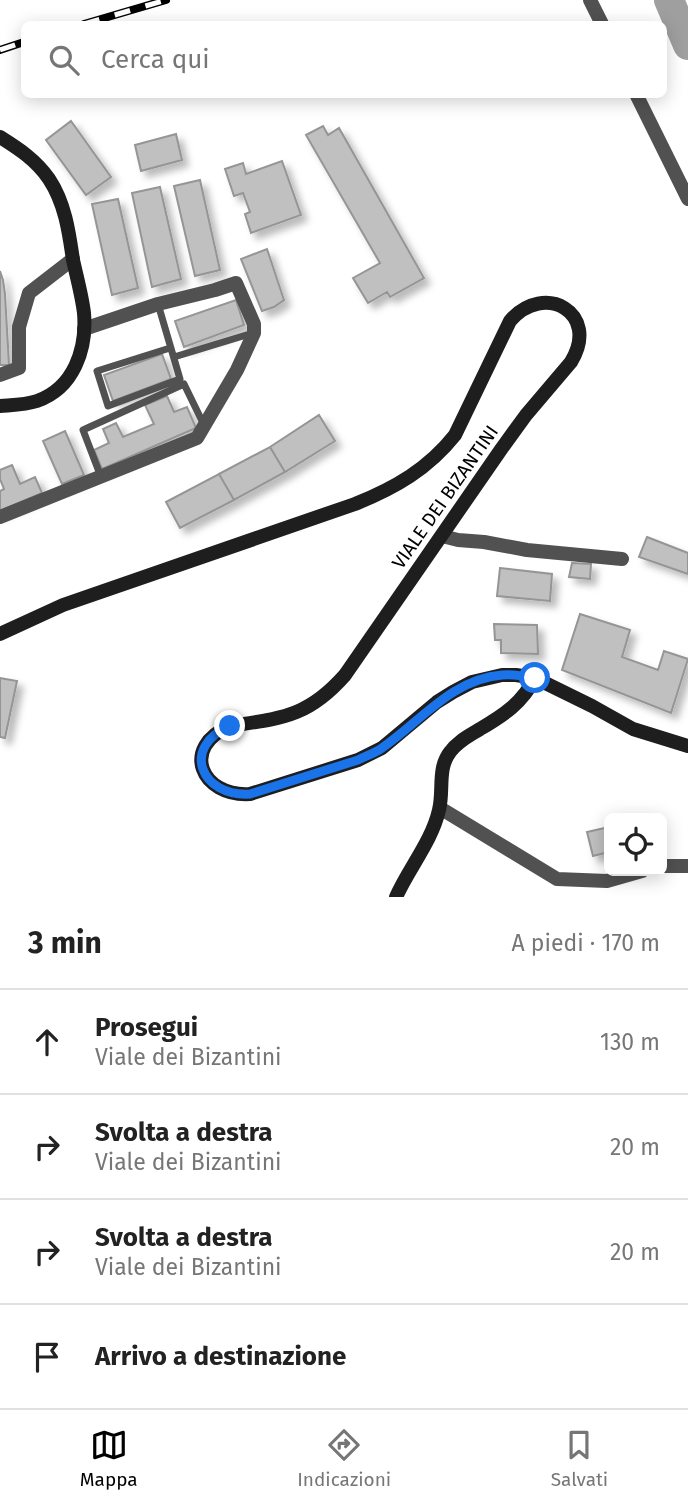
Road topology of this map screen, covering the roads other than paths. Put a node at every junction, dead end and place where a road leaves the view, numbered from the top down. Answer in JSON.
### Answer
{"nodes":[{"id":1,"x":590,"y":0,"type":"edge"},
{"id":2,"x":600,"y":21,"type":"edge"},
{"id":3,"x":638,"y":98,"type":"edge"},
{"id":4,"x":0,"y":137,"type":"edge"},
{"id":5,"x":688,"y":199,"type":"edge"},
{"id":6,"x":73,"y":258,"type":"junction"},
{"id":7,"x":158,"y":304,"type":"junction"},
{"id":8,"x":84,"y":328,"type":"junction"},
{"id":9,"x":254,"y":333,"type":"junction"},
{"id":10,"x":170,"y":348,"type":"junction"},
{"id":11,"x":174,"y":357,"type":"junction"},
{"id":12,"x":0,"y":375,"type":"edge"},
{"id":13,"x":0,"y":406,"type":"edge"},
{"id":14,"x":205,"y":425,"type":"junction"},
{"id":15,"x":101,"y":477,"type":"junction"},
{"id":16,"x":0,"y":517,"type":"edge"},
{"id":17,"x":442,"y":536,"type":"junction"},
{"id":18,"x":622,"y":559,"type":"dead end"},
{"id":19,"x":0,"y":634,"type":"edge"},
{"id":20,"x":535,"y":678,"type":"junction"},
{"id":21,"x":688,"y":746,"type":"edge"},
{"id":22,"x":440,"y":808,"type":"junction"},
{"id":23,"x":667,"y":866,"type":"edge"},
{"id":24,"x":688,"y":866,"type":"edge"},
{"id":25,"x":624,"y":876,"type":"edge"},
{"id":26,"x":396,"y":897,"type":"edge"}],
"edges":[{"from":1,"to":2,"type":"street"},
{"from":3,"to":5,"type":"street"},
{"from":4,"to":6,"type":"street"},
{"from":6,"to":8,"type":"street"},
{"from":6,"to":12,"type":"street"},
{"from":7,"to":8,"type":"street"},
{"from":7,"to":9,"type":"street"},
{"from":7,"to":10,"type":"lane"},
{"from":8,"to":13,"type":"street"},
{"from":9,"to":11,"type":"lane"},
{"from":9,"to":14,"type":"street"},
{"from":10,"to":11,"type":"lane"},
{"from":10,"to":11,"type":"lane"},
{"from":14,"to":15,"type":"street"},
{"from":14,"to":15,"type":"lane"},
{"from":15,"to":16,"type":"street"},
{"from":17,"to":18,"type":"street"},
{"from":17,"to":19,"type":"street","name":"VIALE DEI BIZANTINI"},
{"from":17,"to":20,"type":"street","name":"VIALE DEI BIZANTINI"},
{"from":20,"to":21,"type":"street","name":"VIALE DEI BIZANTINI"},
{"from":20,"to":22,"type":"street"},
{"from":22,"to":25,"type":"street"},
{"from":22,"to":26,"type":"street"},
{"from":23,"to":24,"type":"street"}]}
